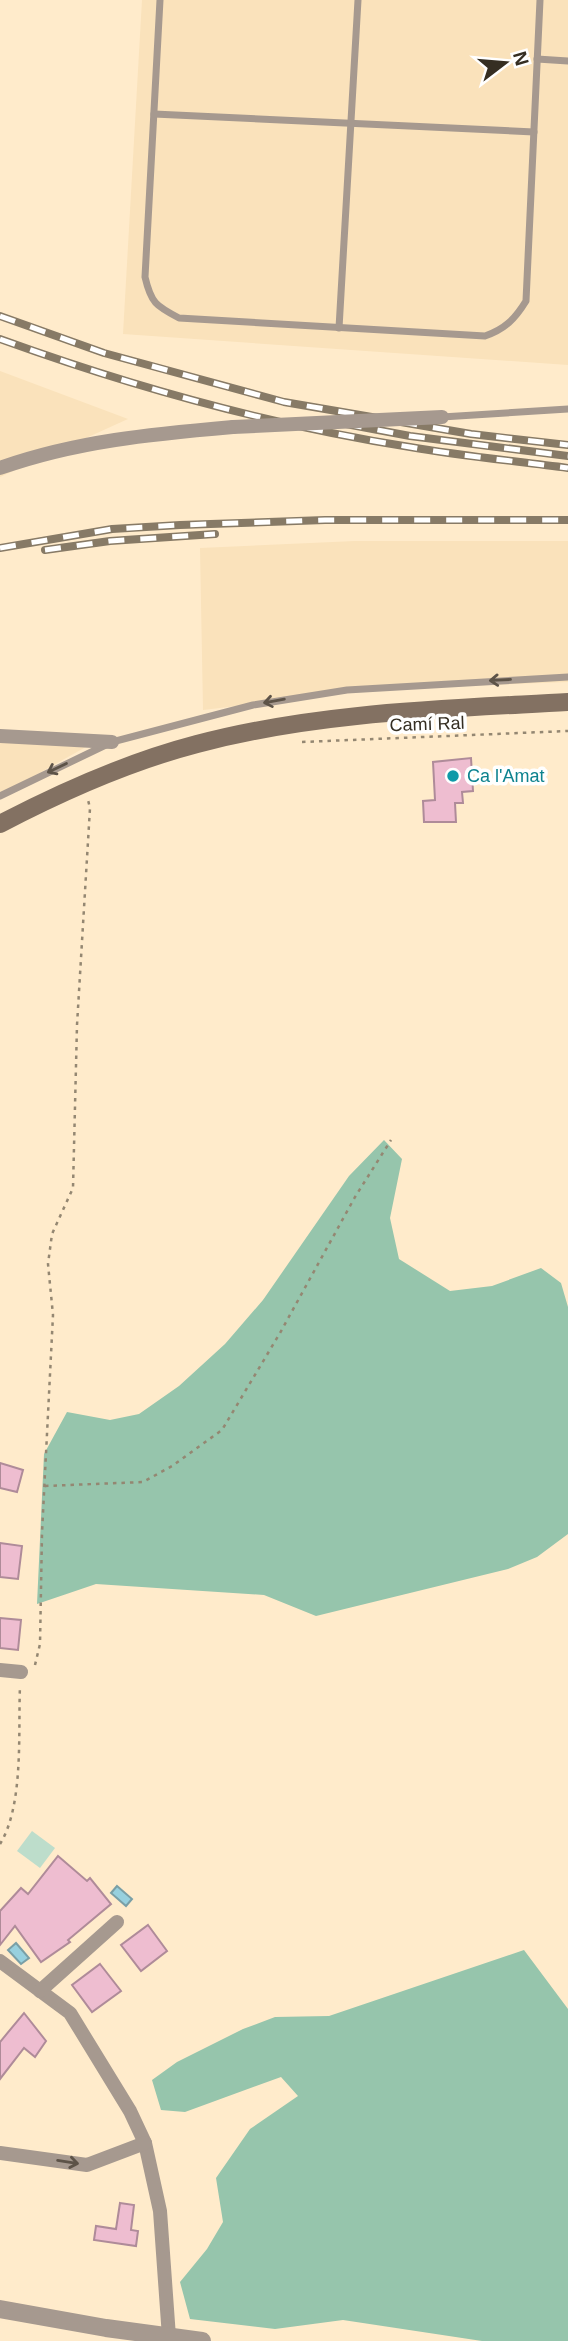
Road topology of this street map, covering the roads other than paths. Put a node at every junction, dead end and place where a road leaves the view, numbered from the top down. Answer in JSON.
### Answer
{"nodes":[{"id":1,"x":160,"y":0,"type":"edge"},
{"id":2,"x":358,"y":0,"type":"edge"},
{"id":3,"x":540,"y":0,"type":"edge"},
{"id":4,"x":537,"y":59,"type":"junction"},
{"id":5,"x":568,"y":61,"type":"edge"},
{"id":6,"x":154,"y":114,"type":"junction"},
{"id":7,"x":351,"y":124,"type":"junction"},
{"id":8,"x":534,"y":132,"type":"junction"},
{"id":9,"x":339,"y":328,"type":"junction"},
{"id":10,"x":568,"y":408,"type":"edge"},
{"id":11,"x":442,"y":417,"type":"joint"},
{"id":12,"x":0,"y":468,"type":"edge"},
{"id":13,"x":568,"y":677,"type":"edge"},
{"id":14,"x":568,"y":702,"type":"edge"},
{"id":15,"x":0,"y":736,"type":"edge"},
{"id":16,"x":111,"y":742,"type":"junction"},
{"id":17,"x":0,"y":796,"type":"edge"},
{"id":18,"x":0,"y":824,"type":"edge"},
{"id":19,"x":0,"y":1670,"type":"edge"},
{"id":20,"x":21,"y":1672,"type":"road end"},
{"id":21,"x":117,"y":1922,"type":"dead end"},
{"id":22,"x":0,"y":1961,"type":"edge"},
{"id":23,"x":40,"y":1991,"type":"junction"},
{"id":24,"x":145,"y":2143,"type":"junction"},
{"id":25,"x":0,"y":2153,"type":"edge"},
{"id":26,"x":0,"y":2309,"type":"edge"},
{"id":27,"x":169,"y":2337,"type":"junction"},
{"id":28,"x":202,"y":2341,"type":"edge"}],
"edges":[{"from":1,"to":6,"type":"lane"},
{"from":2,"to":7,"type":"lane"},
{"from":3,"to":4,"type":"lane"},
{"from":4,"to":5,"type":"lane"},
{"from":4,"to":8,"type":"lane"},
{"from":6,"to":7,"type":"lane"},
{"from":6,"to":9,"type":"lane"},
{"from":7,"to":8,"type":"lane"},
{"from":7,"to":9,"type":"lane"},
{"from":8,"to":9,"type":"lane"},
{"from":10,"to":11,"type":"lane"},
{"from":11,"to":12,"type":"street","bridge":true},
{"from":13,"to":16,"type":"lane","one_way":true},
{"from":14,"to":18,"type":"main road"},
{"from":15,"to":16,"type":"street"},
{"from":16,"to":17,"type":"lane","one_way":true},
{"from":19,"to":20,"type":"street"},
{"from":21,"to":23,"type":"street"},
{"from":22,"to":23,"type":"street"},
{"from":23,"to":24,"type":"street"},
{"from":25,"to":24,"type":"street","one_way":true},
{"from":24,"to":27,"type":"street"},
{"from":26,"to":27,"type":"street"},
{"from":27,"to":28,"type":"street"}]}
